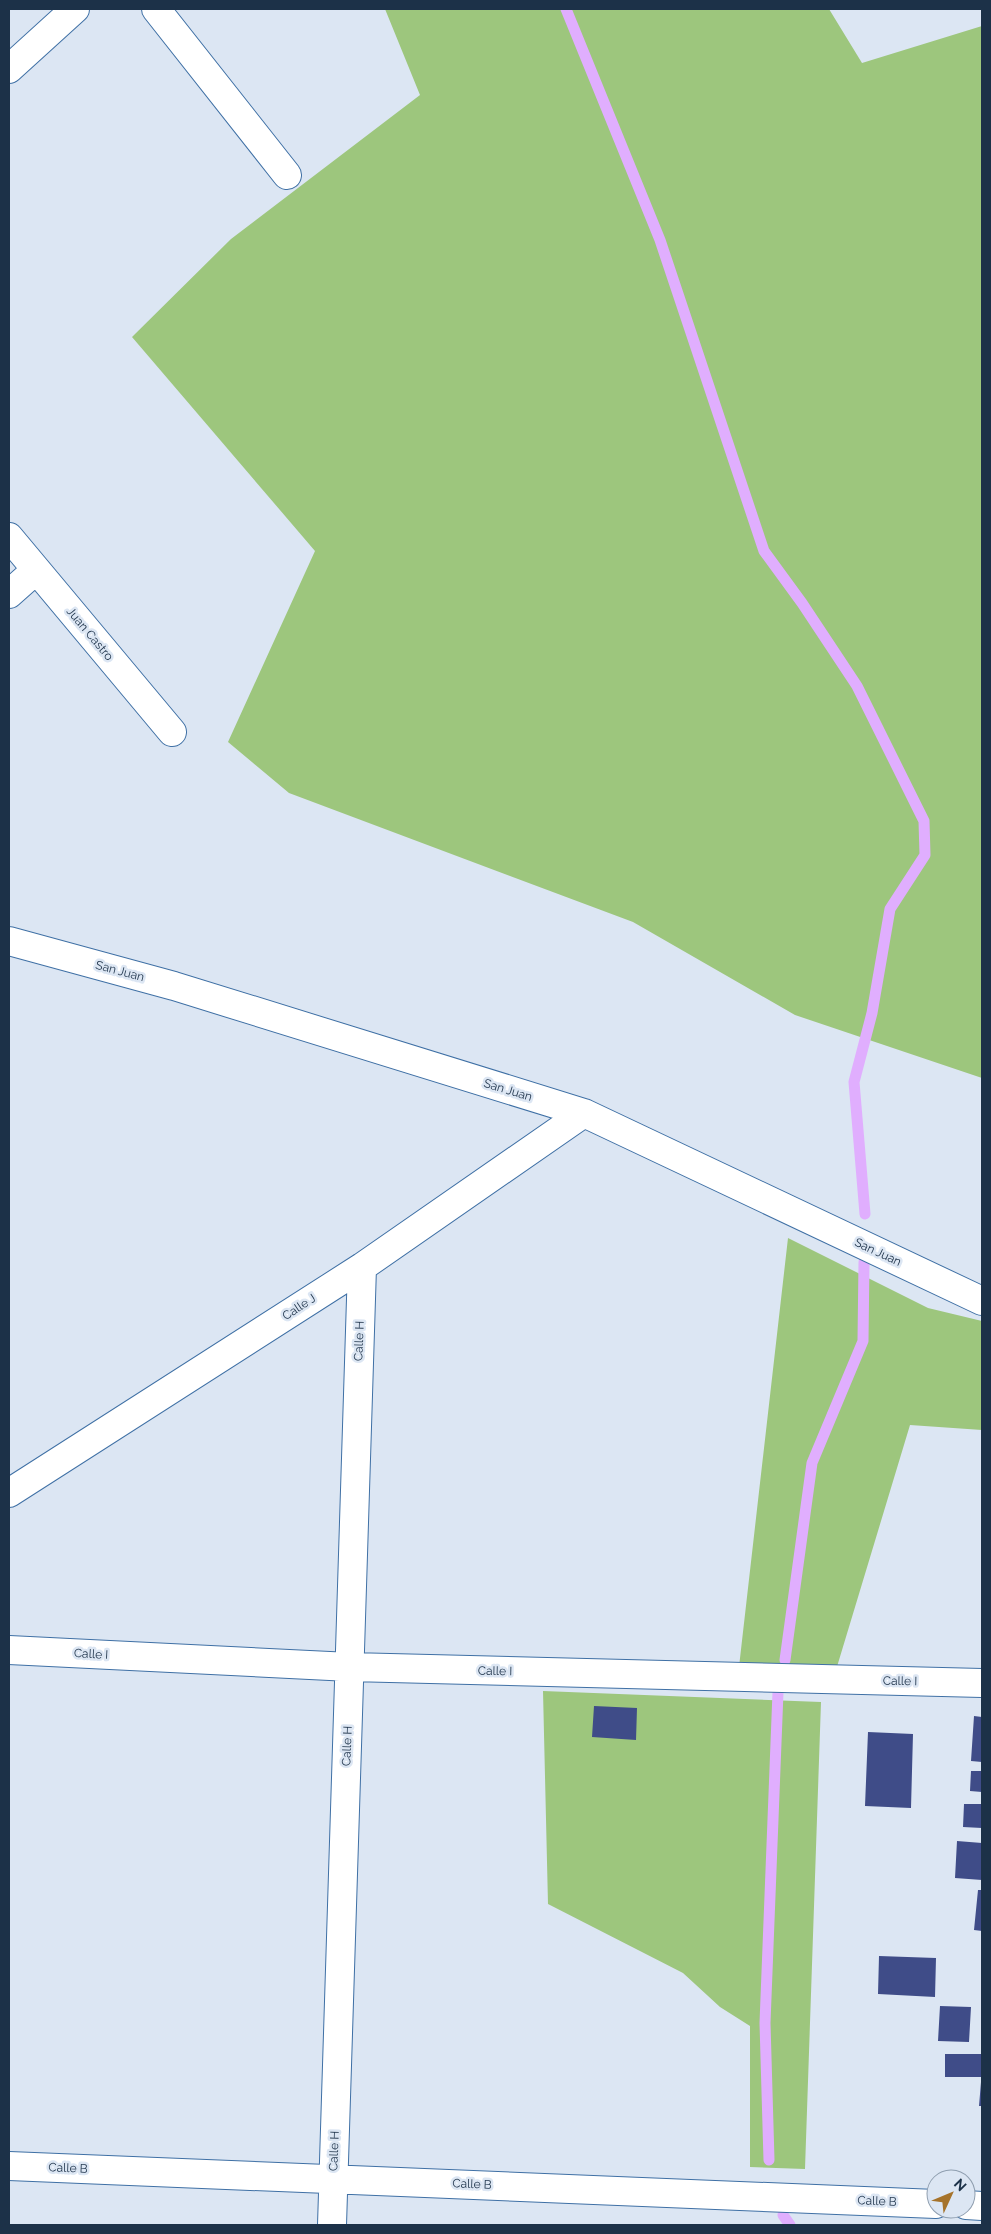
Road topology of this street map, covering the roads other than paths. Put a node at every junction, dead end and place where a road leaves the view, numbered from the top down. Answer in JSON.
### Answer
{"nodes":[{"id":1,"x":75,"y":9,"type":"edge"},
{"id":2,"x":156,"y":9,"type":"edge"},
{"id":3,"x":9,"y":69,"type":"edge"},
{"id":4,"x":287,"y":175,"type":"dead end"},
{"id":5,"x":9,"y":537,"type":"edge"},
{"id":6,"x":36,"y":570,"type":"junction"},
{"id":7,"x":9,"y":594,"type":"edge"},
{"id":8,"x":172,"y":732,"type":"dead end"},
{"id":9,"x":9,"y":941,"type":"edge"},
{"id":10,"x":584,"y":1113,"type":"junction"},
{"id":11,"x":362,"y":1267,"type":"junction"},
{"id":12,"x":982,"y":1301,"type":"edge"},
{"id":13,"x":9,"y":1493,"type":"edge"},
{"id":14,"x":9,"y":1650,"type":"edge"},
{"id":15,"x":350,"y":1667,"type":"junction"},
{"id":16,"x":982,"y":1683,"type":"edge"},
{"id":17,"x":9,"y":2166,"type":"edge"},
{"id":18,"x":334,"y":2178,"type":"junction"},
{"id":19,"x":926,"y":2204,"type":"edge"},
{"id":20,"x":332,"y":2225,"type":"edge"}],
"edges":[{"from":1,"to":3,"type":"street"},
{"from":2,"to":4,"type":"street"},
{"from":5,"to":6,"type":"street","name":"Juan Castro"},
{"from":6,"to":7,"type":"street"},
{"from":6,"to":8,"type":"street","name":"Juan Castro"},
{"from":9,"to":10,"type":"street","name":"San Juan"},
{"from":10,"to":11,"type":"street","name":"Calle J"},
{"from":10,"to":12,"type":"street","name":"San Juan"},
{"from":11,"to":13,"type":"street","name":"Calle J"},
{"from":11,"to":15,"type":"street","name":"Calle H"},
{"from":14,"to":15,"type":"street","name":"Calle I"},
{"from":15,"to":16,"type":"street","name":"Calle I"},
{"from":15,"to":18,"type":"street","name":"Calle H"},
{"from":17,"to":18,"type":"street","name":"Calle B"},
{"from":18,"to":19,"type":"street","name":"Calle B"},
{"from":18,"to":20,"type":"street","name":"Calle H"}]}
